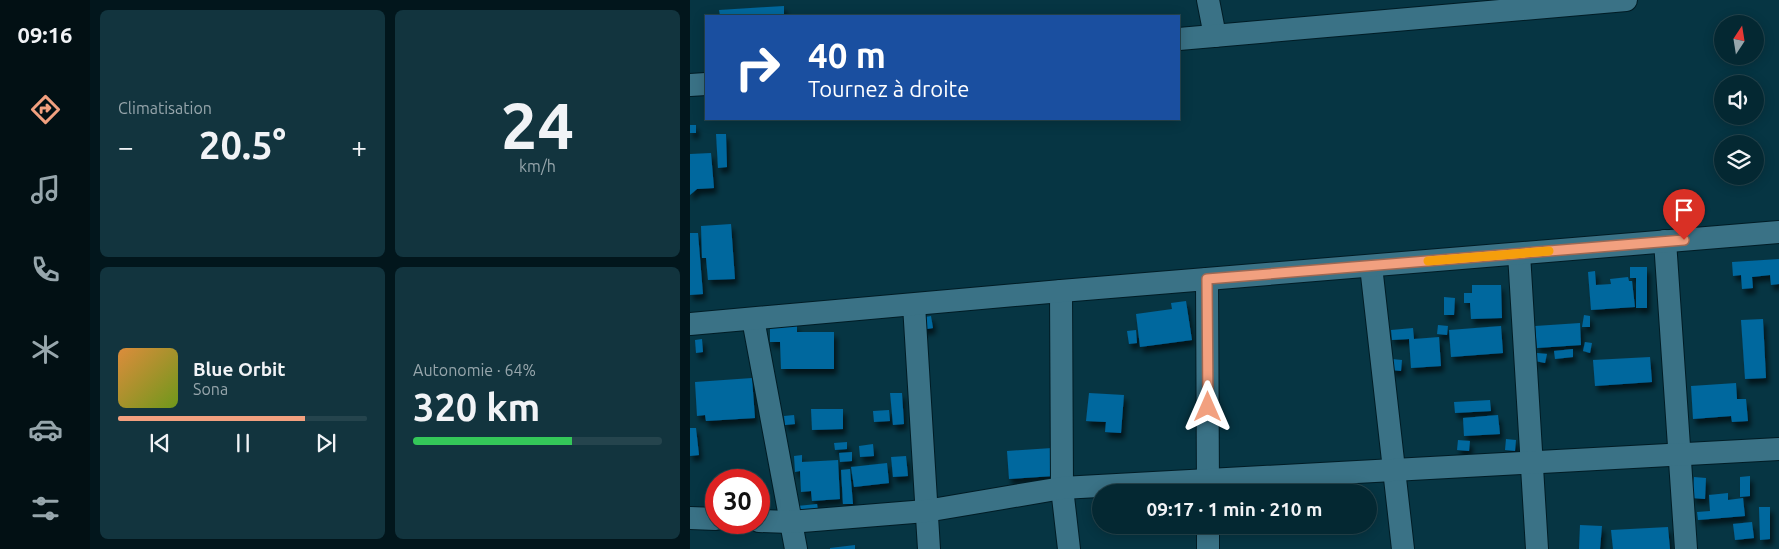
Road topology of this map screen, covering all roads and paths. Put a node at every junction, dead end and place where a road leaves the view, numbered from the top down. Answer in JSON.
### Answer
{"nodes":[{"id":1,"x":1208,"y":0,"type":"edge"},
{"id":2,"x":1626,"y":0,"type":"edge"},
{"id":3,"x":1216,"y":36,"type":"junction"},
{"id":4,"x":1180,"y":39,"type":"edge"},
{"id":5,"x":705,"y":84,"type":"edge"},
{"id":6,"x":690,"y":85,"type":"edge"},
{"id":7,"x":1779,"y":232,"type":"edge"},
{"id":8,"x":1665,"y":241,"type":"junction"},
{"id":9,"x":1519,"y":254,"type":"junction"},
{"id":10,"x":1371,"y":266,"type":"junction"},
{"id":11,"x":1207,"y":279,"type":"junction"},
{"id":12,"x":1061,"y":291,"type":"junction"},
{"id":13,"x":914,"y":305,"type":"junction"},
{"id":14,"x":753,"y":319,"type":"junction"},
{"id":15,"x":690,"y":324,"type":"edge"},
{"id":16,"x":1779,"y":449,"type":"edge"},
{"id":17,"x":1680,"y":454,"type":"junction"},
{"id":18,"x":1532,"y":463,"type":"junction"},
{"id":19,"x":1394,"y":470,"type":"junction"},
{"id":20,"x":1208,"y":484,"type":"edge"},
{"id":21,"x":1231,"y":484,"type":"edge"},
{"id":22,"x":1062,"y":488,"type":"junction"},
{"id":23,"x":1092,"y":488,"type":"edge"},
{"id":24,"x":926,"y":511,"type":"junction"},
{"id":25,"x":690,"y":518,"type":"edge"},
{"id":26,"x":705,"y":519,"type":"edge"},
{"id":27,"x":770,"y":521,"type":"edge"},
{"id":28,"x":790,"y":522,"type":"junction"},
{"id":29,"x":1208,"y":534,"type":"edge"},
{"id":30,"x":796,"y":549,"type":"edge"},
{"id":31,"x":930,"y":549,"type":"edge"},
{"id":32,"x":1069,"y":549,"type":"edge"},
{"id":33,"x":1208,"y":549,"type":"edge"},
{"id":34,"x":1403,"y":549,"type":"edge"},
{"id":35,"x":1537,"y":549,"type":"edge"},
{"id":36,"x":1686,"y":549,"type":"edge"}],
"edges":[{"from":1,"to":3,"type":"street"},
{"from":2,"to":3,"type":"street"},
{"from":3,"to":4,"type":"street"},
{"from":5,"to":6,"type":"street"},
{"from":7,"to":8,"type":"street"},
{"from":8,"to":9,"type":"street"},
{"from":8,"to":17,"type":"street"},
{"from":9,"to":10,"type":"street"},
{"from":9,"to":18,"type":"street"},
{"from":10,"to":11,"type":"street"},
{"from":10,"to":19,"type":"street"},
{"from":11,"to":12,"type":"street"},
{"from":11,"to":20,"type":"street"},
{"from":12,"to":13,"type":"street"},
{"from":12,"to":22,"type":"street"},
{"from":13,"to":14,"type":"street"},
{"from":13,"to":24,"type":"street"},
{"from":14,"to":15,"type":"street"},
{"from":14,"to":28,"type":"street"},
{"from":16,"to":17,"type":"street"},
{"from":17,"to":18,"type":"street"},
{"from":17,"to":36,"type":"street"},
{"from":18,"to":19,"type":"street"},
{"from":18,"to":35,"type":"street"},
{"from":19,"to":21,"type":"street"},
{"from":19,"to":34,"type":"street"},
{"from":22,"to":23,"type":"street"},
{"from":22,"to":24,"type":"street"},
{"from":22,"to":32,"type":"street"},
{"from":24,"to":28,"type":"street"},
{"from":24,"to":31,"type":"street"},
{"from":25,"to":26,"type":"street"},
{"from":27,"to":28,"type":"street"},
{"from":28,"to":30,"type":"street"},
{"from":29,"to":33,"type":"street"}]}
